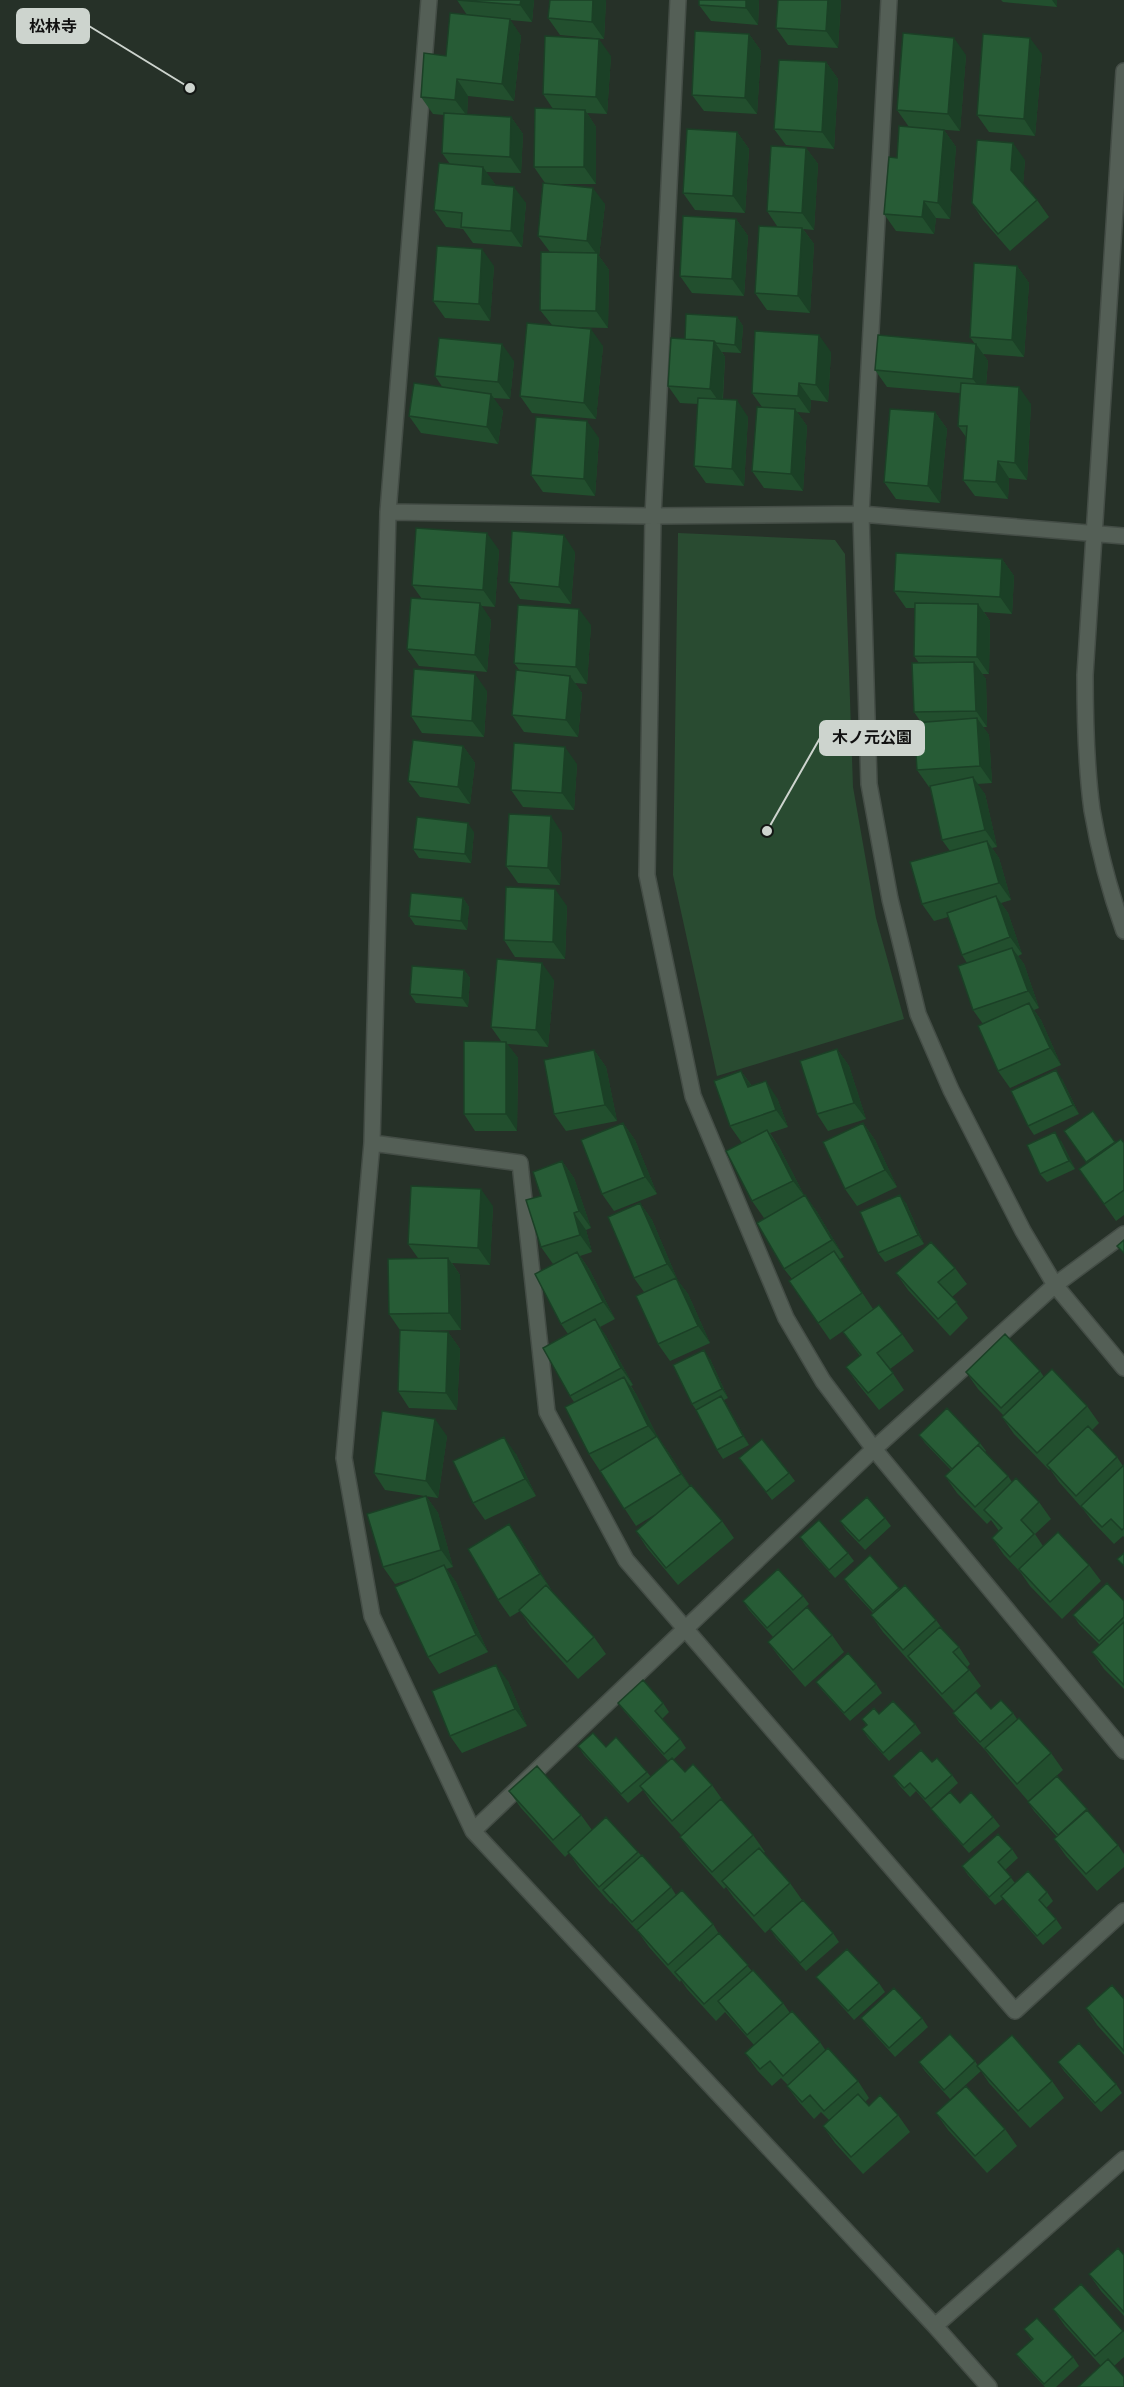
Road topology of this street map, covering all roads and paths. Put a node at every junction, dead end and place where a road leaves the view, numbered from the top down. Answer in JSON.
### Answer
{"nodes":[{"id":1,"x":429,"y":0,"type":"edge"},
{"id":2,"x":678,"y":0,"type":"edge"},
{"id":3,"x":890,"y":0,"type":"edge"},
{"id":4,"x":1124,"y":71,"type":"edge"},
{"id":5,"x":388,"y":512,"type":"junction"},
{"id":6,"x":861,"y":514,"type":"junction"},
{"id":7,"x":653,"y":516,"type":"junction"},
{"id":8,"x":1095,"y":534,"type":"junction"},
{"id":9,"x":1124,"y":536,"type":"edge"},
{"id":10,"x":1124,"y":931,"type":"edge"},
{"id":11,"x":372,"y":1143,"type":"junction"},
{"id":12,"x":1124,"y":1234,"type":"edge"},
{"id":13,"x":1055,"y":1285,"type":"junction"},
{"id":14,"x":1124,"y":1368,"type":"edge"},
{"id":15,"x":874,"y":1449,"type":"junction"},
{"id":16,"x":685,"y":1629,"type":"junction"},
{"id":17,"x":1124,"y":1751,"type":"edge"},
{"id":18,"x":473,"y":1831,"type":"junction"},
{"id":19,"x":1124,"y":1911,"type":"edge"},
{"id":20,"x":1124,"y":2159,"type":"edge"},
{"id":21,"x":935,"y":2326,"type":"junction"},
{"id":22,"x":989,"y":2387,"type":"edge"}],
"edges":[{"from":1,"to":5,"type":"street"},
{"from":2,"to":7,"type":"street"},
{"from":3,"to":6,"type":"street"},
{"from":4,"to":8,"type":"street"},
{"from":5,"to":7,"type":"street"},
{"from":5,"to":11,"type":"street"},
{"from":6,"to":7,"type":"street"},
{"from":6,"to":8,"type":"street"},
{"from":6,"to":13,"type":"street"},
{"from":7,"to":15,"type":"street"},
{"from":8,"to":9,"type":"street"},
{"from":8,"to":10,"type":"street"},
{"from":11,"to":16,"type":"street"},
{"from":11,"to":18,"type":"street"},
{"from":12,"to":13,"type":"street"},
{"from":13,"to":14,"type":"street"},
{"from":13,"to":15,"type":"street"},
{"from":15,"to":16,"type":"street"},
{"from":15,"to":17,"type":"street"},
{"from":16,"to":18,"type":"street"},
{"from":16,"to":19,"type":"street"},
{"from":18,"to":21,"type":"street"},
{"from":20,"to":21,"type":"street"},
{"from":21,"to":22,"type":"street"}]}
